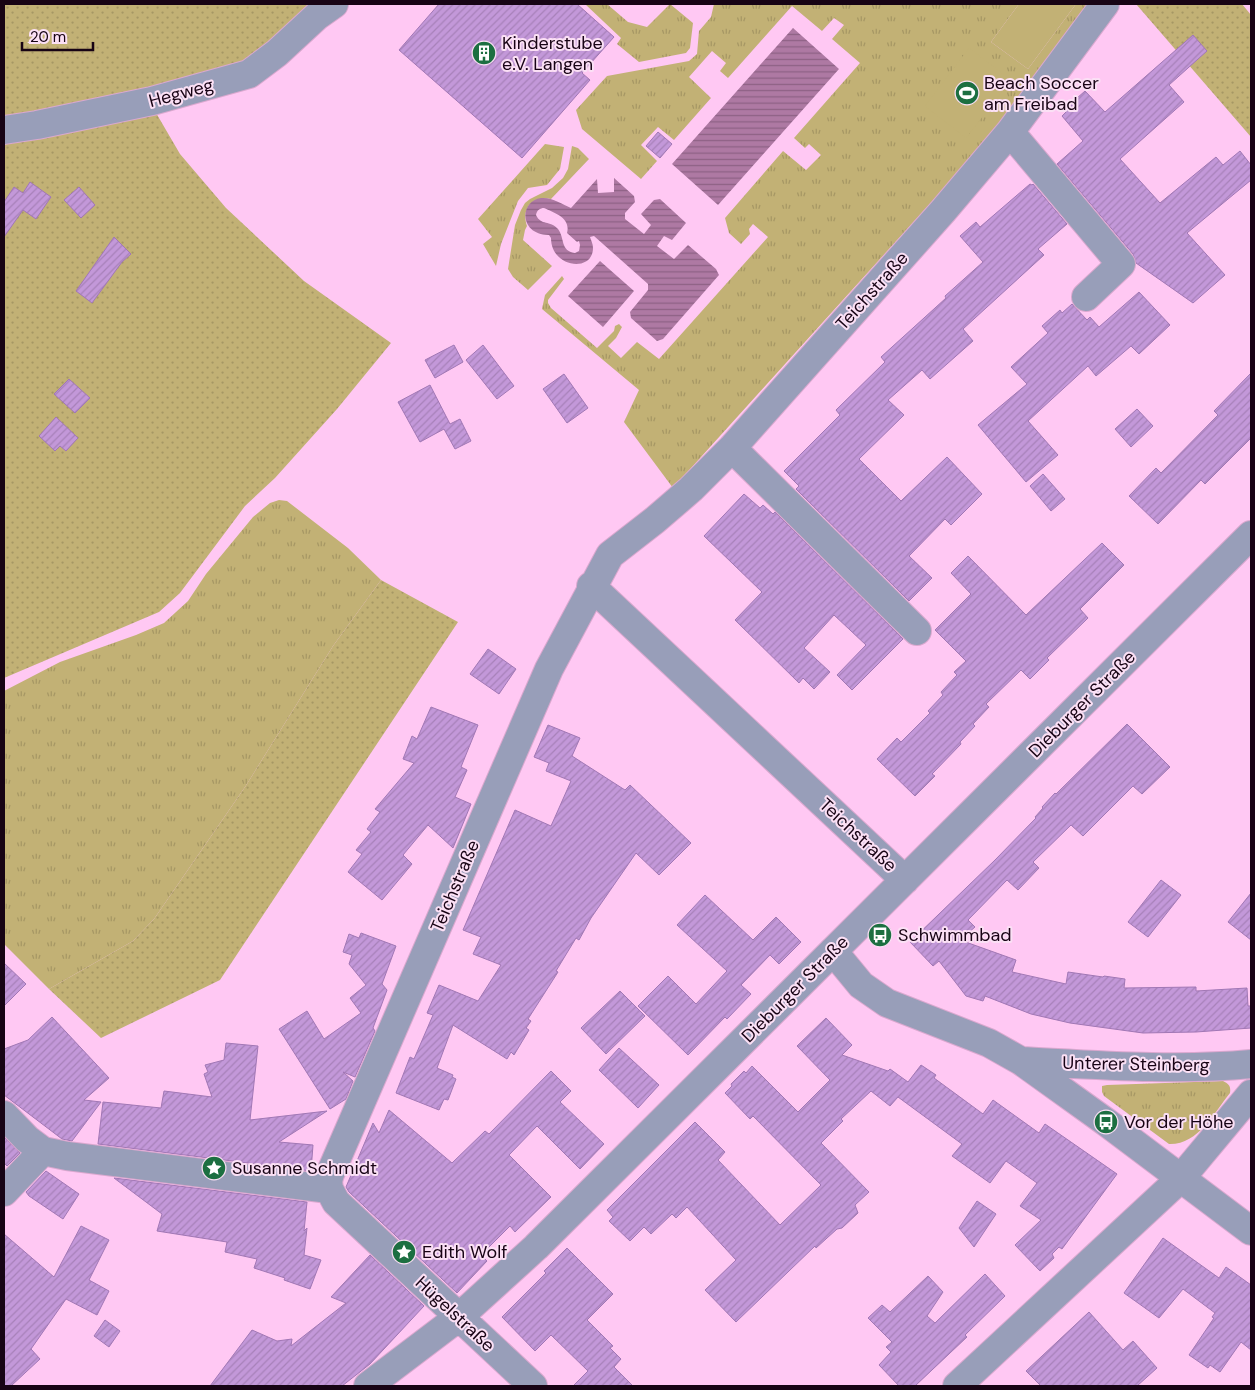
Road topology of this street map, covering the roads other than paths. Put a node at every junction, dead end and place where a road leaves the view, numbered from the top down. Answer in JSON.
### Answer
{"nodes":[{"id":1,"x":334,"y":4,"type":"edge"},
{"id":2,"x":1104,"y":4,"type":"edge"},
{"id":3,"x":4,"y":130,"type":"edge"},
{"id":4,"x":1010,"y":132,"type":"junction"},
{"id":5,"x":1086,"y":297,"type":"dead end"},
{"id":6,"x":732,"y":448,"type":"junction"},
{"id":7,"x":1251,"y":535,"type":"edge"},
{"id":8,"x":592,"y":586,"type":"junction"},
{"id":9,"x":917,"y":631,"type":"dead end"},
{"id":10,"x":905,"y":880,"type":"junction"},
{"id":11,"x":833,"y":951,"type":"junction"},
{"id":12,"x":1021,"y":1061,"type":"junction"},
{"id":13,"x":1251,"y":1064,"type":"edge"},
{"id":14,"x":1251,"y":1094,"type":"edge"},
{"id":15,"x":4,"y":1116,"type":"edge"},
{"id":16,"x":43,"y":1150,"type":"junction"},
{"id":17,"x":1180,"y":1178,"type":"junction"},
{"id":18,"x":328,"y":1189,"type":"junction"},
{"id":19,"x":4,"y":1192,"type":"edge"},
{"id":20,"x":1251,"y":1232,"type":"edge"},
{"id":21,"x":458,"y":1316,"type":"junction"},
{"id":22,"x":368,"y":1386,"type":"edge"},
{"id":23,"x":533,"y":1386,"type":"edge"},
{"id":24,"x":957,"y":1386,"type":"edge"}],
"edges":[{"from":1,"to":3,"type":"street","name":"Hegweg"},
{"from":2,"to":4,"type":"street","name":"Teichstraße"},
{"from":4,"to":5,"type":"street"},
{"from":4,"to":6,"type":"street","name":"Teichstraße"},
{"from":6,"to":8,"type":"street","name":"Teichstraße"},
{"from":6,"to":9,"type":"street"},
{"from":7,"to":10,"type":"street","name":"Dieburger Straße"},
{"from":8,"to":10,"type":"street","name":"Teichstraße"},
{"from":8,"to":18,"type":"street","name":"Teichstraße"},
{"from":10,"to":11,"type":"street","name":"Dieburger Straße"},
{"from":11,"to":12,"type":"street"},
{"from":11,"to":21,"type":"street","name":"Dieburger Straße"},
{"from":12,"to":13,"type":"street","name":"Unterer Steinberg"},
{"from":12,"to":17,"type":"street"},
{"from":14,"to":17,"type":"street"},
{"from":15,"to":16,"type":"street"},
{"from":16,"to":18,"type":"street"},
{"from":16,"to":19,"type":"street"},
{"from":17,"to":20,"type":"street"},
{"from":17,"to":24,"type":"street"},
{"from":18,"to":21,"type":"street","name":"Hügelstraße"},
{"from":21,"to":22,"type":"street","name":"Dieburger Straße"},
{"from":21,"to":23,"type":"street","name":"Hügelstraße"}]}
